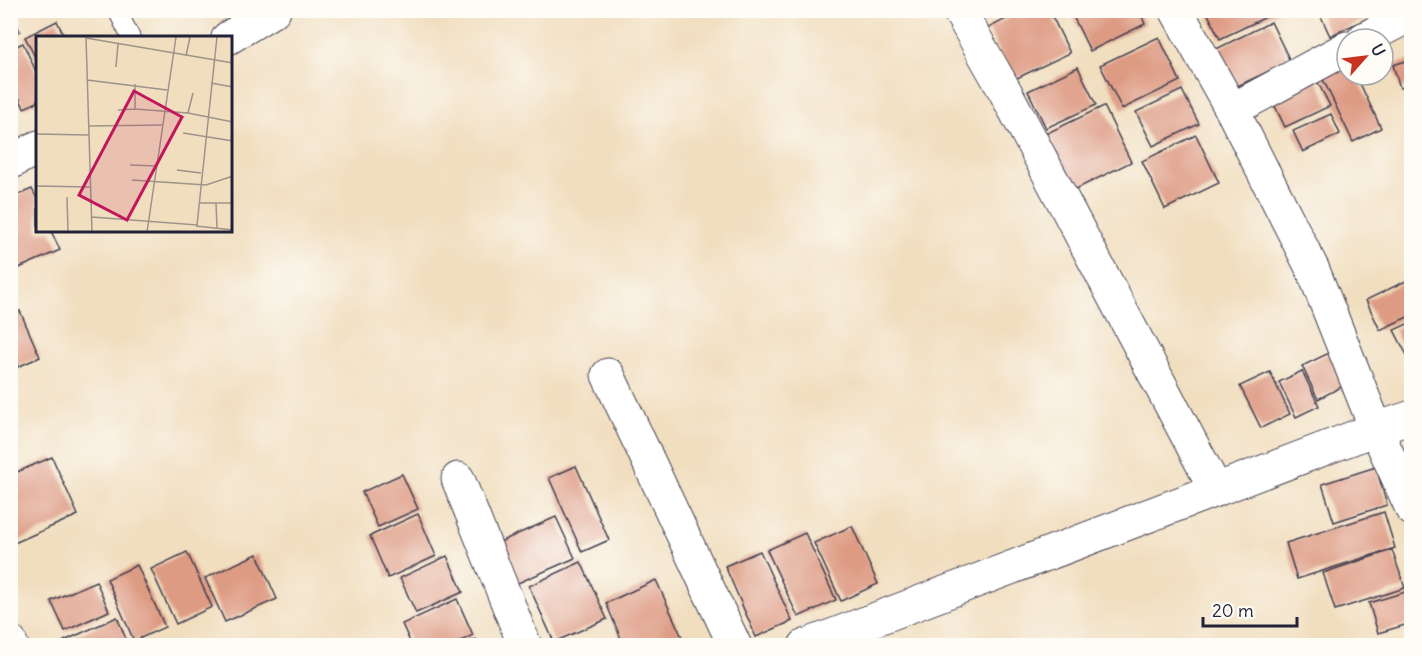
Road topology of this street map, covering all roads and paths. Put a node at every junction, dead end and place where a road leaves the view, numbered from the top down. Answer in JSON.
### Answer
{"nodes":[{"id":1,"x":117,"y":10,"type":"edge"},
{"id":2,"x":274,"y":10,"type":"edge"},
{"id":3,"x":959,"y":10,"type":"edge"},
{"id":4,"x":1176,"y":10,"type":"edge"},
{"id":5,"x":1412,"y":14,"type":"edge"},
{"id":6,"x":1387,"y":27,"type":"edge"},
{"id":7,"x":130,"y":36,"type":"edge"},
{"id":8,"x":231,"y":36,"type":"edge"},
{"id":9,"x":1335,"y":54,"type":"edge"},
{"id":10,"x":1232,"y":110,"type":"junction"},
{"id":11,"x":36,"y":148,"type":"edge"},
{"id":12,"x":10,"y":163,"type":"edge"},
{"id":13,"x":608,"y":375,"type":"dead end"},
{"id":14,"x":1412,"y":417,"type":"edge"},
{"id":15,"x":1376,"y":429,"type":"junction"},
{"id":16,"x":458,"y":479,"type":"dead end"},
{"id":17,"x":1216,"y":490,"type":"junction"},
{"id":18,"x":1412,"y":509,"type":"edge"},
{"id":19,"x":525,"y":645,"type":"edge"},
{"id":20,"x":735,"y":645,"type":"edge"},
{"id":21,"x":805,"y":645,"type":"edge"}],
"edges":[{"from":1,"to":7,"type":"lane"},
{"from":2,"to":8,"type":"street"},
{"from":3,"to":17,"type":"street"},
{"from":4,"to":10,"type":"street"},
{"from":5,"to":6,"type":"street"},
{"from":9,"to":10,"type":"street"},
{"from":10,"to":15,"type":"street"},
{"from":11,"to":12,"type":"street"},
{"from":13,"to":20,"type":"street"},
{"from":14,"to":15,"type":"street"},
{"from":15,"to":17,"type":"street"},
{"from":15,"to":18,"type":"street"},
{"from":16,"to":19,"type":"street"},
{"from":17,"to":21,"type":"street"}]}
